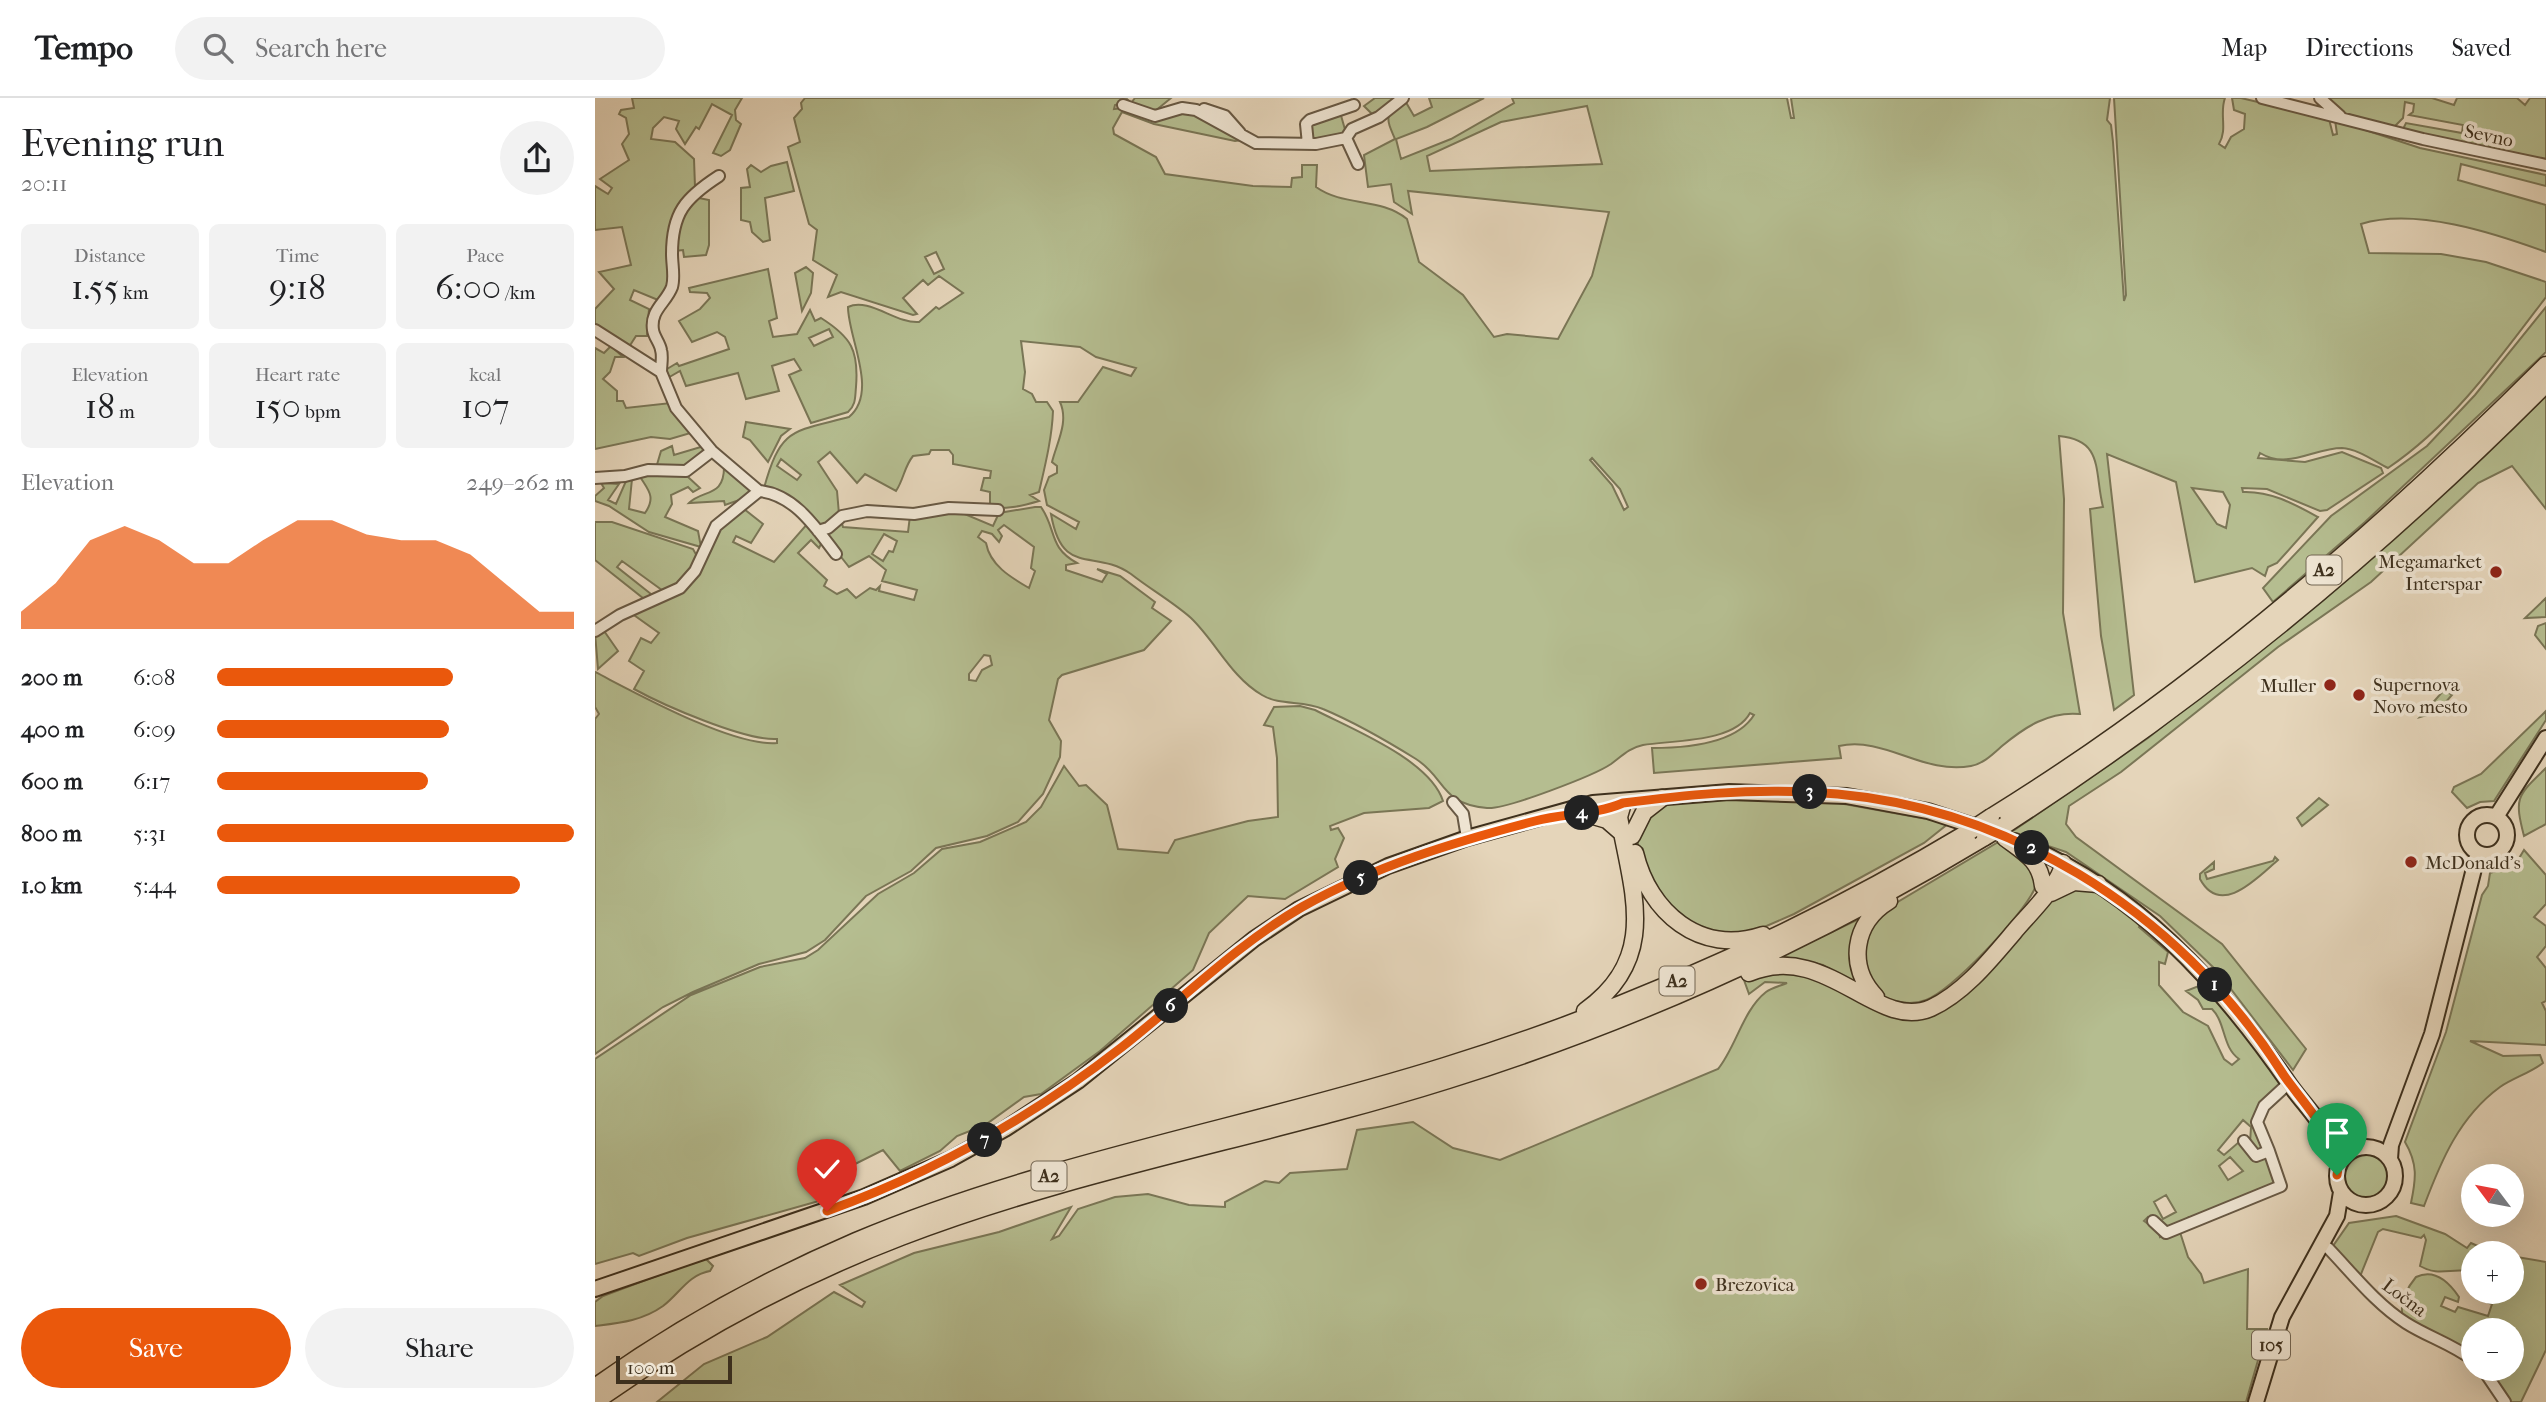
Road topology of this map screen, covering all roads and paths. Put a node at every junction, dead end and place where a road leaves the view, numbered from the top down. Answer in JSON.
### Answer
{"nodes":[{"id":1,"x":1403,"y":98,"type":"edge"},
{"id":2,"x":2262,"y":98,"type":"edge"},
{"id":3,"x":2321,"y":98,"type":"edge"},
{"id":4,"x":1123,"y":105,"type":"dead end"},
{"id":5,"x":1354,"y":105,"type":"dead end"},
{"id":6,"x":1204,"y":109,"type":"dead end"},
{"id":7,"x":2342,"y":118,"type":"junction"},
{"id":8,"x":1241,"y":135,"type":"junction"},
{"id":9,"x":1346,"y":138,"type":"junction"},
{"id":10,"x":1308,"y":144,"type":"junction"},
{"id":11,"x":1358,"y":164,"type":"dead end"},
{"id":12,"x":2546,"y":165,"type":"edge"},
{"id":13,"x":719,"y":177,"type":"dead end"},
{"id":14,"x":595,"y":330,"type":"edge"},
{"id":15,"x":2546,"y":365,"type":"edge"},
{"id":16,"x":661,"y":372,"type":"junction"},
{"id":17,"x":2546,"y":384,"type":"edge"},
{"id":18,"x":712,"y":451,"type":"junction"},
{"id":19,"x":595,"y":478,"type":"edge"},
{"id":20,"x":759,"y":491,"type":"junction"},
{"id":21,"x":998,"y":510,"type":"dead end"},
{"id":22,"x":818,"y":531,"type":"junction"},
{"id":23,"x":836,"y":554,"type":"dead end"},
{"id":24,"x":595,"y":631,"type":"edge"},
{"id":25,"x":2546,"y":737,"type":"edge"},
{"id":26,"x":1662,"y":798,"type":"junction"},
{"id":27,"x":1453,"y":802,"type":"dead end"},
{"id":28,"x":1623,"y":803,"type":"junction"},
{"id":29,"x":1583,"y":813,"type":"junction"},
{"id":30,"x":2497,"y":817,"type":"junction"},
{"id":31,"x":1540,"y":820,"type":"junction"},
{"id":32,"x":2000,"y":826,"type":"junction"},
{"id":33,"x":1978,"y":834,"type":"junction"},
{"id":34,"x":1627,"y":835,"type":"junction"},
{"id":35,"x":1467,"y":838,"type":"junction"},
{"id":36,"x":2478,"y":853,"type":"junction"},
{"id":37,"x":2063,"y":863,"type":"junction"},
{"id":38,"x":1920,"y":876,"type":"junction"},
{"id":39,"x":2098,"y":884,"type":"junction"},
{"id":40,"x":2039,"y":898,"type":"junction"},
{"id":41,"x":1818,"y":917,"type":"junction"},
{"id":42,"x":1714,"y":980,"type":"junction"},
{"id":43,"x":1890,"y":1006,"type":"junction"},
{"id":44,"x":1533,"y":1038,"type":"junction"},
{"id":45,"x":2289,"y":1083,"type":"junction"},
{"id":46,"x":2406,"y":1108,"type":"junction"},
{"id":47,"x":2330,"y":1139,"type":"junction"},
{"id":48,"x":2245,"y":1141,"type":"dead end"},
{"id":49,"x":2362,"y":1148,"type":"junction"},
{"id":50,"x":2269,"y":1151,"type":"junction"},
{"id":51,"x":2390,"y":1160,"type":"junction"},
{"id":52,"x":2339,"y":1166,"type":"junction"},
{"id":53,"x":2341,"y":1192,"type":"junction"},
{"id":54,"x":2365,"y":1206,"type":"junction"},
{"id":55,"x":2153,"y":1222,"type":"dead end"},
{"id":56,"x":2326,"y":1244,"type":"junction"},
{"id":57,"x":595,"y":1289,"type":"edge"},
{"id":58,"x":2461,"y":1352,"type":"edge"},
{"id":59,"x":2491,"y":1381,"type":"edge"},
{"id":60,"x":595,"y":1387,"type":"edge"},
{"id":61,"x":595,"y":1402,"type":"edge"},
{"id":62,"x":2256,"y":1402,"type":"edge"},
{"id":63,"x":2505,"y":1402,"type":"edge"}],
"edges":[{"from":1,"to":9,"type":"street"},
{"from":2,"to":7,"type":"street","name":"Sevno"},
{"from":3,"to":7,"type":"street"},
{"from":4,"to":8,"type":"street"},
{"from":5,"to":10,"type":"street"},
{"from":6,"to":8,"type":"street"},
{"from":7,"to":12,"type":"street","name":"Sevno"},
{"from":8,"to":10,"type":"street"},
{"from":9,"to":10,"type":"street"},
{"from":9,"to":11,"type":"street"},
{"from":13,"to":16,"type":"street"},
{"from":14,"to":16,"type":"street"},
{"from":15,"to":32,"type":"highway","number":"A2"},
{"from":16,"to":18,"type":"street"},
{"from":17,"to":32,"type":"highway","number":"A2"},
{"from":18,"to":19,"type":"street"},
{"from":18,"to":20,"type":"street"},
{"from":20,"to":22,"type":"street"},
{"from":20,"to":24,"type":"street"},
{"from":21,"to":22,"type":"street"},
{"from":22,"to":23,"type":"street"},
{"from":25,"to":30,"type":"main road"},
{"from":26,"to":28,"type":"main road","number":"105"},
{"from":26,"to":32,"type":"main road","number":"105"},
{"from":26,"to":34,"type":"highway"},
{"from":27,"to":35,"type":"street"},
{"from":28,"to":29,"type":"main road"},
{"from":28,"to":31,"type":"main road"},
{"from":28,"to":34,"type":"highway"},
{"from":29,"to":31,"type":"main road"},
{"from":29,"to":34,"type":"highway"},
{"from":30,"to":36,"type":"main road"},
{"from":30,"to":36,"type":"main road"},
{"from":31,"to":35,"type":"main road"},
{"from":32,"to":33,"type":"highway","number":"A2","bridge":true},
{"from":32,"to":37,"type":"main road","number":"105"},
{"from":32,"to":40,"type":"highway"},
{"from":33,"to":38,"type":"highway","number":"A2"},
{"from":33,"to":41,"type":"highway","number":"A2"},
{"from":34,"to":41,"type":"highway"},
{"from":34,"to":44,"type":"highway"},
{"from":35,"to":57,"type":"main road"},
{"from":36,"to":46,"type":"main road"},
{"from":37,"to":39,"type":"main road","number":"105"},
{"from":37,"to":40,"type":"highway"},
{"from":38,"to":42,"type":"highway","number":"A2"},
{"from":38,"to":43,"type":"highway"},
{"from":39,"to":40,"type":"highway"},
{"from":39,"to":45,"type":"main road","number":"105"},
{"from":40,"to":43,"type":"highway"},
{"from":41,"to":44,"type":"highway","number":"A2"},
{"from":42,"to":43,"type":"highway"},
{"from":42,"to":61,"type":"highway","number":"A2"},
{"from":44,"to":60,"type":"highway","number":"A2"},
{"from":45,"to":47,"type":"main road","number":"105"},
{"from":45,"to":50,"type":"street"},
{"from":46,"to":49,"type":"main road"},
{"from":46,"to":51,"type":"main road"},
{"from":47,"to":49,"type":"main road"},
{"from":47,"to":52,"type":"main road","number":"105"},
{"from":48,"to":50,"type":"street"},
{"from":49,"to":51,"type":"main road"},
{"from":49,"to":52,"type":"main road"},
{"from":50,"to":55,"type":"street"},
{"from":51,"to":54,"type":"main road","number":"105"},
{"from":52,"to":53,"type":"main road","number":"105"},
{"from":53,"to":54,"type":"main road"},
{"from":53,"to":56,"type":"main road","number":"105"},
{"from":54,"to":56,"type":"main road","number":"105"},
{"from":56,"to":58,"type":"street","name":"Ločna"},
{"from":56,"to":62,"type":"main road","number":"105"},
{"from":59,"to":63,"type":"street"}]}
